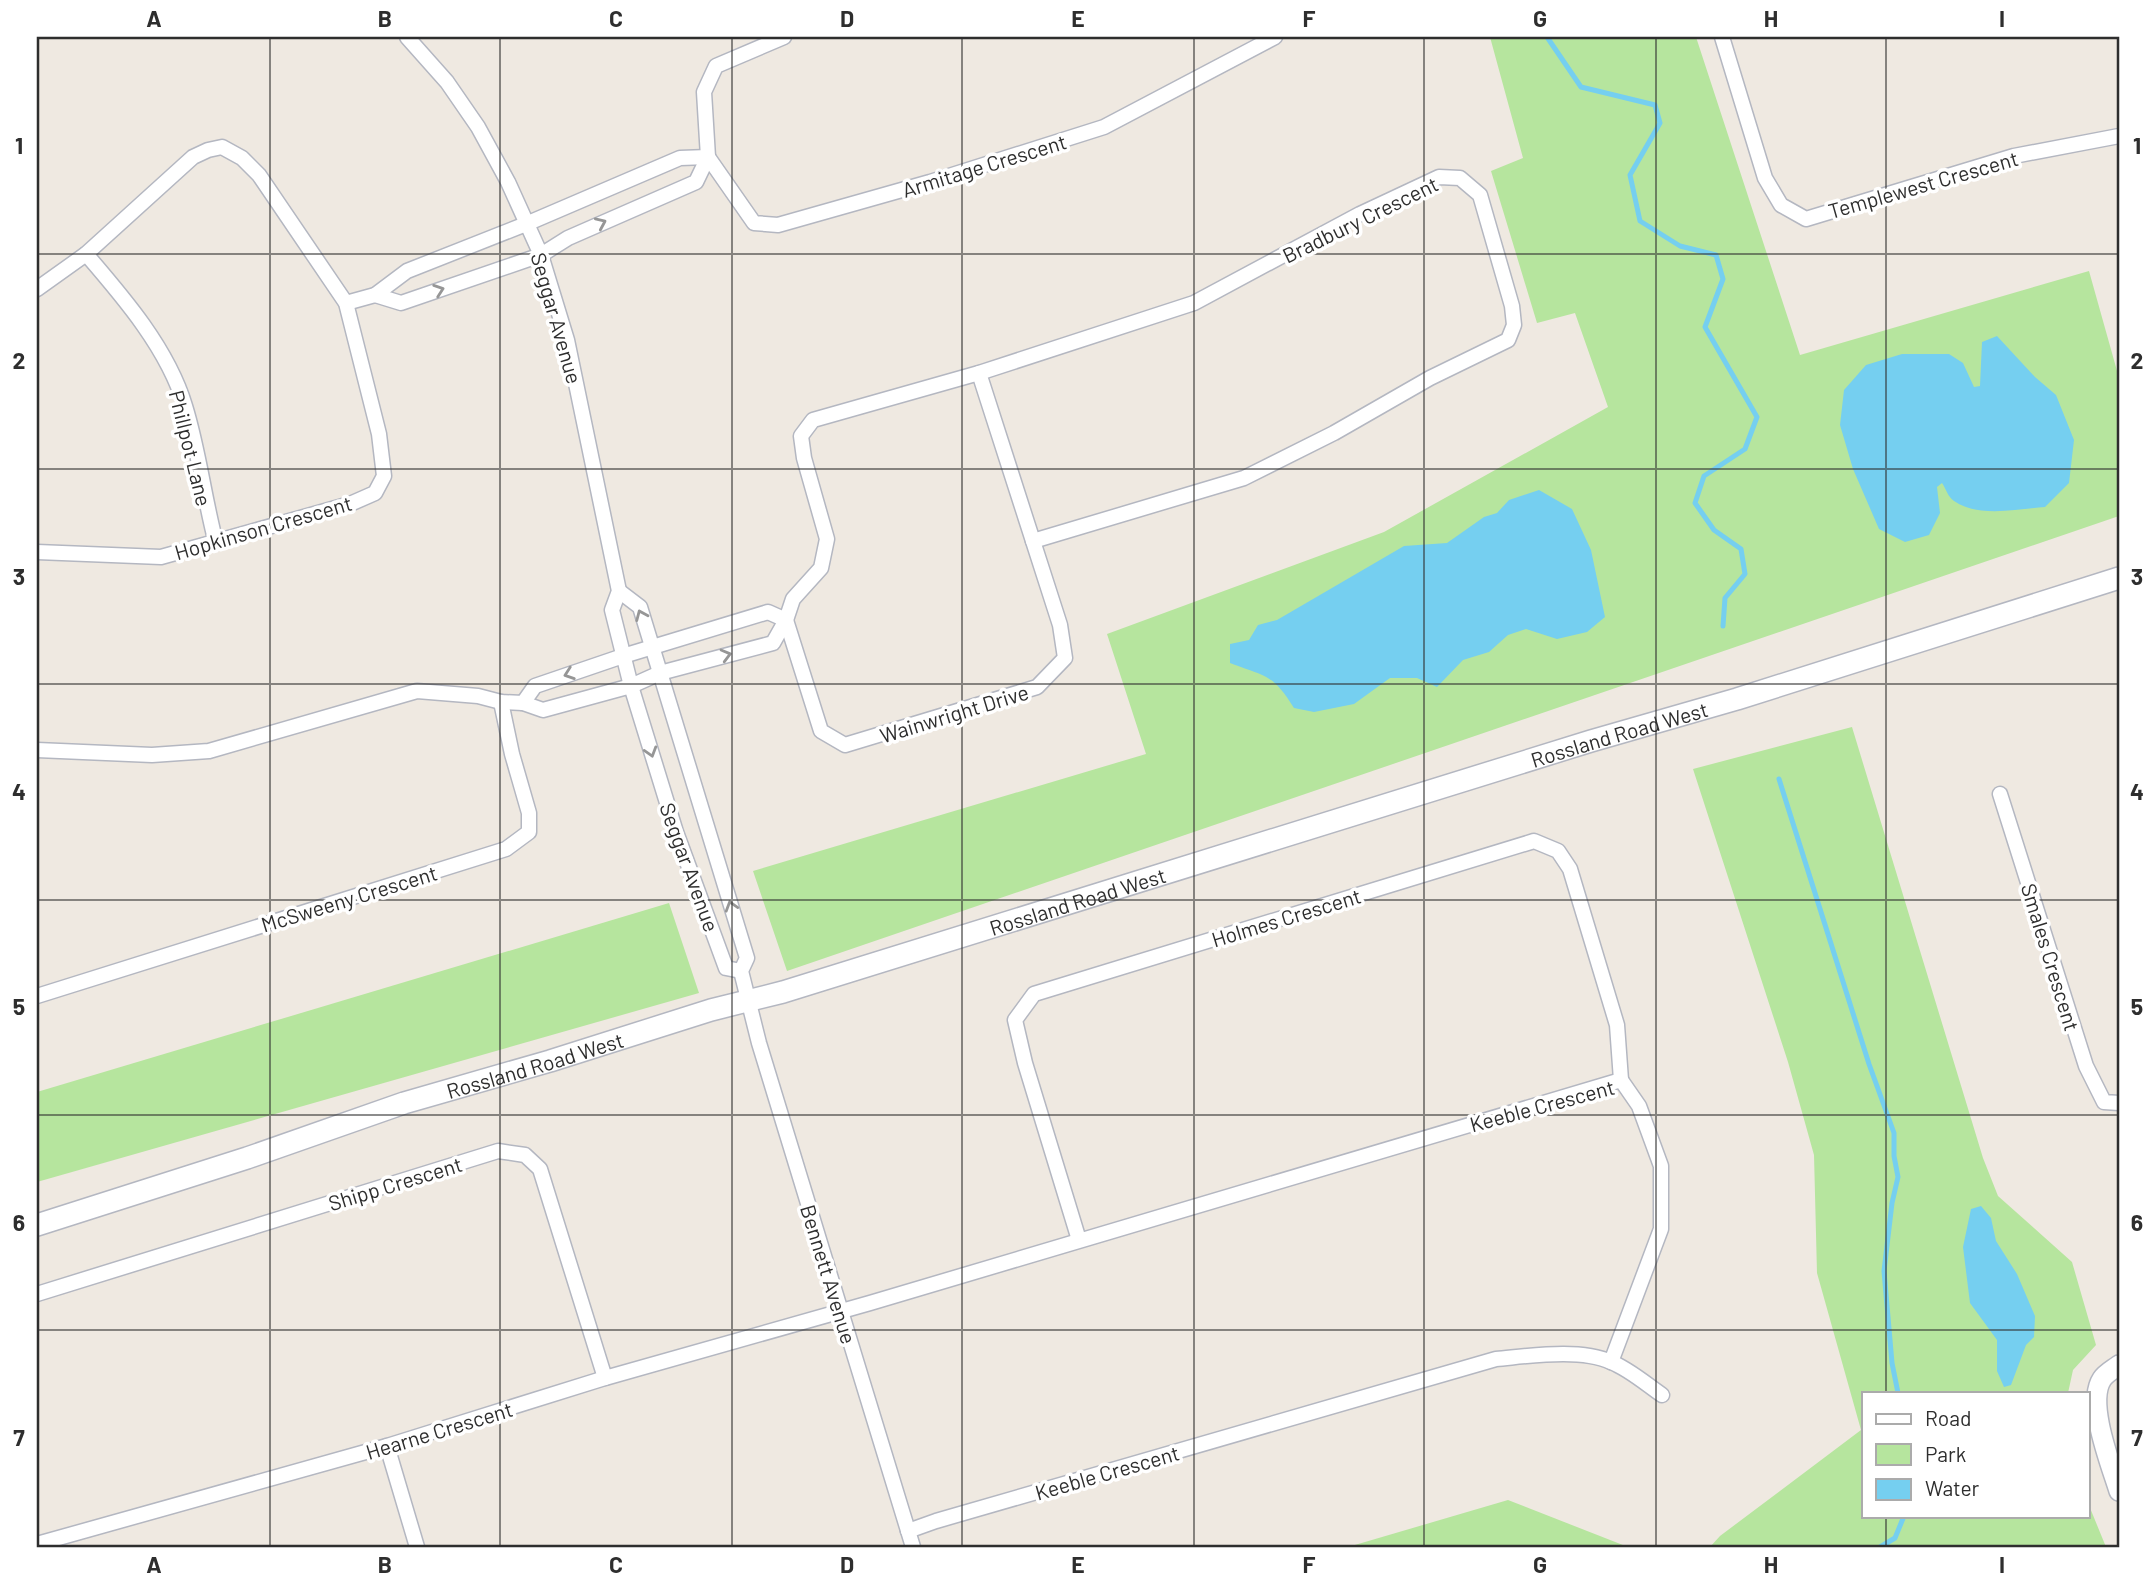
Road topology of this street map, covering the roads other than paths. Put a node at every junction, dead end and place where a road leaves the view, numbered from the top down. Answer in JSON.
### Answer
{"nodes":[{"id":1,"x":407,"y":37,"type":"edge"},
{"id":2,"x":784,"y":37,"type":"edge"},
{"id":3,"x":1275,"y":37,"type":"edge"},
{"id":4,"x":1722,"y":37,"type":"edge"},
{"id":5,"x":2119,"y":136,"type":"edge"},
{"id":6,"x":708,"y":158,"type":"junction"},
{"id":7,"x":526,"y":224,"type":"junction"},
{"id":8,"x":86,"y":254,"type":"junction"},
{"id":9,"x":541,"y":255,"type":"junction"},
{"id":10,"x":37,"y":289,"type":"edge"},
{"id":11,"x":375,"y":295,"type":"junction"},
{"id":12,"x":346,"y":303,"type":"junction"},
{"id":13,"x":979,"y":373,"type":"junction"},
{"id":14,"x":1033,"y":541,"type":"junction"},
{"id":15,"x":216,"y":543,"type":"junction"},
{"id":16,"x":37,"y":552,"type":"edge"},
{"id":17,"x":2119,"y":578,"type":"edge"},
{"id":18,"x":619,"y":591,"type":"junction"},
{"id":19,"x":786,"y":620,"type":"junction"},
{"id":20,"x":652,"y":647,"type":"junction"},
{"id":21,"x":623,"y":656,"type":"junction"},
{"id":22,"x":660,"y":673,"type":"junction"},
{"id":23,"x":631,"y":687,"type":"junction"},
{"id":24,"x":501,"y":702,"type":"junction"},
{"id":25,"x":523,"y":703,"type":"junction"},
{"id":26,"x":37,"y":750,"type":"edge"},
{"id":27,"x":2000,"y":794,"type":"dead end"},
{"id":28,"x":741,"y":971,"type":"junction"},
{"id":29,"x":37,"y":996,"type":"edge"},
{"id":30,"x":748,"y":1000,"type":"junction"},
{"id":31,"x":1620,"y":1080,"type":"junction"},
{"id":32,"x":2119,"y":1103,"type":"edge"},
{"id":33,"x":37,"y":1225,"type":"edge"},
{"id":34,"x":1079,"y":1240,"type":"junction"},
{"id":35,"x":37,"y":1294,"type":"edge"},
{"id":36,"x":840,"y":1311,"type":"junction"},
{"id":37,"x":1611,"y":1362,"type":"junction"},
{"id":38,"x":2119,"y":1365,"type":"edge"},
{"id":39,"x":605,"y":1378,"type":"junction"},
{"id":40,"x":1662,"y":1395,"type":"dead end"},
{"id":41,"x":387,"y":1447,"type":"junction"},
{"id":42,"x":2119,"y":1491,"type":"edge"},
{"id":43,"x":908,"y":1531,"type":"junction"},
{"id":44,"x":37,"y":1544,"type":"edge"},
{"id":45,"x":417,"y":1547,"type":"edge"},
{"id":46,"x":913,"y":1547,"type":"edge"}],
"edges":[{"from":1,"to":7,"type":"street","name":"Seggar Avenue"},
{"from":2,"to":6,"type":"street"},
{"from":3,"to":6,"type":"street","name":"Armitage Crescent"},
{"from":4,"to":5,"type":"street","name":"Templewest Crescent"},
{"from":6,"to":7,"type":"street"},
{"from":9,"to":6,"type":"street","one_way":true},
{"from":7,"to":9,"type":"street","name":"Seggar Avenue"},
{"from":7,"to":11,"type":"street"},
{"from":8,"to":10,"type":"street","name":"Hopkinson Crescent"},
{"from":8,"to":12,"type":"street","name":"Hopkinson Crescent"},
{"from":8,"to":15,"type":"street","name":"Phillpot Lane"},
{"from":11,"to":9,"type":"street","one_way":true},
{"from":9,"to":18,"type":"street","name":"Seggar Avenue"},
{"from":11,"to":12,"type":"street"},
{"from":12,"to":15,"type":"street","name":"Hopkinson Crescent"},
{"from":13,"to":14,"type":"street","name":"Wainwright Drive"},
{"from":13,"to":14,"type":"street","name":"Bradbury Crescent"},
{"from":13,"to":19,"type":"street","name":"Bradbury Crescent"},
{"from":14,"to":19,"type":"street","name":"Wainwright Drive"},
{"from":15,"to":16,"type":"street","name":"Hopkinson Crescent"},
{"from":17,"to":30,"type":"main road","name":"Rossland Road West"},
{"from":20,"to":18,"type":"street","name":"Seggar Avenue","one_way":true},
{"from":18,"to":21,"type":"street","name":"Seggar Avenue"},
{"from":19,"to":20,"type":"street"},
{"from":22,"to":19,"type":"street","name":"Bradbury Crescent","one_way":true},
{"from":20,"to":21,"type":"street"},
{"from":20,"to":22,"type":"street","name":"Seggar Avenue"},
{"from":21,"to":23,"type":"street","name":"Seggar Avenue"},
{"from":21,"to":25,"type":"street","one_way":true},
{"from":22,"to":23,"type":"street","name":"Bradbury Crescent"},
{"from":28,"to":22,"type":"street","name":"Seggar Avenue","one_way":true},
{"from":23,"to":25,"type":"street"},
{"from":23,"to":28,"type":"street","name":"Seggar Avenue","one_way":true},
{"from":24,"to":25,"type":"street"},
{"from":24,"to":26,"type":"street"},
{"from":24,"to":29,"type":"street","name":"McSweeny Crescent"},
{"from":27,"to":32,"type":"street","name":"Smales Crescent"},
{"from":28,"to":30,"type":"street","name":"Seggar Avenue"},
{"from":30,"to":33,"type":"main road","name":"Rossland Road West"},
{"from":30,"to":36,"type":"street","name":"Bennett Avenue"},
{"from":31,"to":34,"type":"street","name":"Keeble Crescent"},
{"from":31,"to":34,"type":"street","name":"Holmes Crescent"},
{"from":31,"to":37,"type":"street","name":"Keeble Crescent"},
{"from":34,"to":36,"type":"street","name":"Keeble Crescent"},
{"from":35,"to":39,"type":"street","name":"Shipp Crescent"},
{"from":36,"to":39,"type":"street","name":"Hearne Crescent"},
{"from":36,"to":43,"type":"street","name":"Bennett Avenue"},
{"from":37,"to":40,"type":"street"},
{"from":37,"to":43,"type":"street","name":"Keeble Crescent"},
{"from":38,"to":42,"type":"street"},
{"from":39,"to":41,"type":"street","name":"Hearne Crescent"},
{"from":41,"to":44,"type":"street","name":"Hearne Crescent"},
{"from":41,"to":45,"type":"street"},
{"from":43,"to":46,"type":"street","name":"Bennett Avenue"}]}
